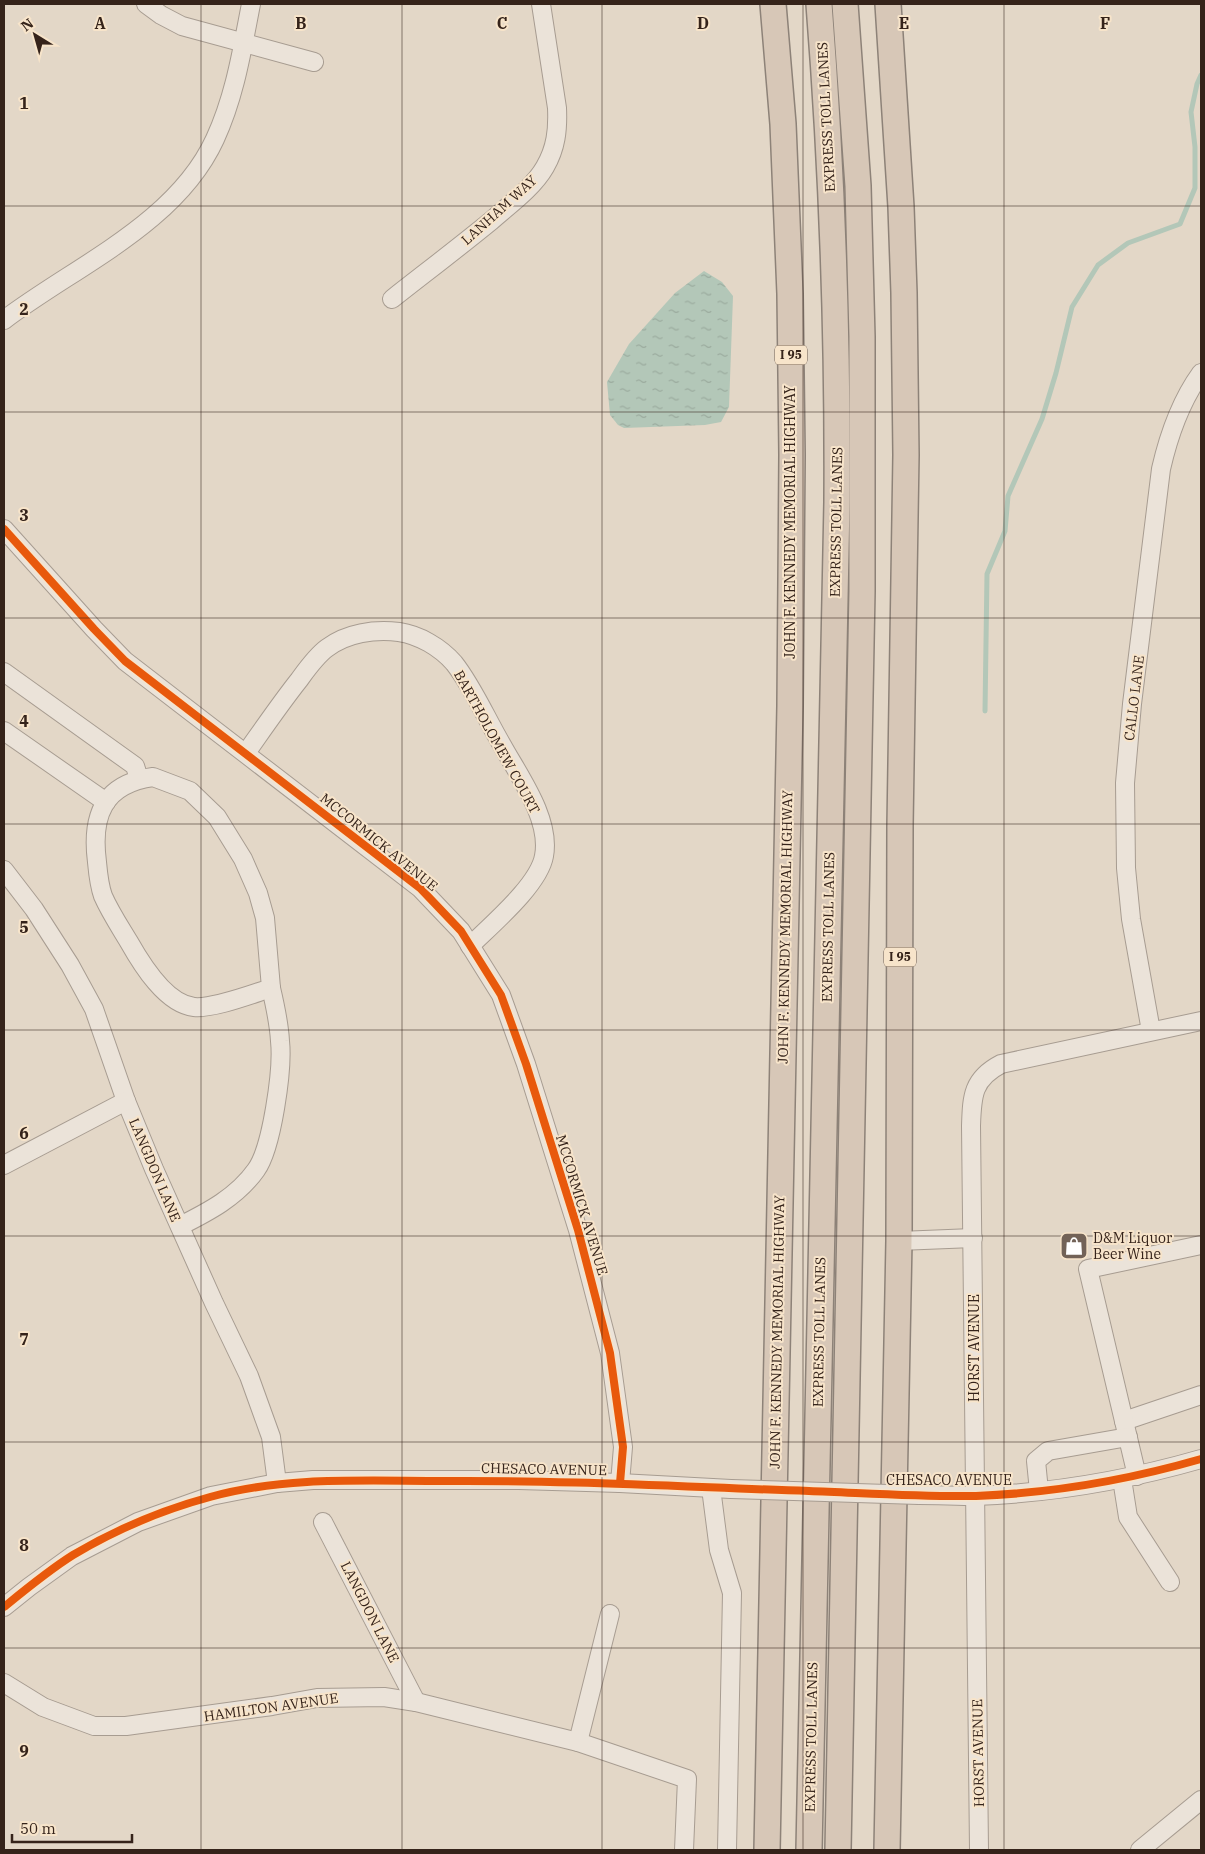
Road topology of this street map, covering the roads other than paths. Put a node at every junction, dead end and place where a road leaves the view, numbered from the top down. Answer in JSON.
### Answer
{"nodes":[{"id":1,"x":146,"y":4,"type":"edge"},
{"id":2,"x":251,"y":4,"type":"edge"},
{"id":3,"x":541,"y":4,"type":"edge"},
{"id":4,"x":773,"y":4,"type":"edge"},
{"id":5,"x":819,"y":4,"type":"edge"},
{"id":6,"x":845,"y":4,"type":"edge"},
{"id":7,"x":888,"y":4,"type":"edge"},
{"id":8,"x":244,"y":42,"type":"junction"},
{"id":9,"x":314,"y":62,"type":"dead end"},
{"id":10,"x":392,"y":299,"type":"dead end"},
{"id":11,"x":4,"y":320,"type":"edge"},
{"id":12,"x":1201,"y":373,"type":"edge"},
{"id":13,"x":4,"y":529,"type":"edge"},
{"id":14,"x":4,"y":672,"type":"edge"},
{"id":15,"x":4,"y":731,"type":"edge"},
{"id":16,"x":246,"y":753,"type":"junction"},
{"id":17,"x":139,"y":779,"type":"junction"},
{"id":18,"x":106,"y":802,"type":"junction"},
{"id":19,"x":4,"y":870,"type":"edge"},
{"id":20,"x":470,"y":946,"type":"junction"},
{"id":21,"x":271,"y":988,"type":"junction"},
{"id":22,"x":1201,"y":1021,"type":"edge"},
{"id":23,"x":1151,"y":1031,"type":"junction"},
{"id":24,"x":126,"y":1101,"type":"junction"},
{"id":25,"x":4,"y":1165,"type":"edge"},
{"id":26,"x":180,"y":1226,"type":"junction"},
{"id":27,"x":973,"y":1238,"type":"junction"},
{"id":28,"x":899,"y":1240,"type":"junction"},
{"id":29,"x":1201,"y":1244,"type":"edge"},
{"id":30,"x":1201,"y":1395,"type":"edge"},
{"id":31,"x":1126,"y":1429,"type":"junction"},
{"id":32,"x":1201,"y":1459,"type":"edge"},
{"id":33,"x":1129,"y":1478,"type":"junction"},
{"id":34,"x":277,"y":1483,"type":"junction"},
{"id":35,"x":620,"y":1483,"type":"junction"},
{"id":36,"x":711,"y":1488,"type":"junction"},
{"id":37,"x":1040,"y":1491,"type":"junction"},
{"id":38,"x":975,"y":1496,"type":"junction"},
{"id":39,"x":323,"y":1522,"type":"dead end"},
{"id":40,"x":1170,"y":1582,"type":"dead end"},
{"id":41,"x":4,"y":1607,"type":"edge"},
{"id":42,"x":610,"y":1614,"type":"dead end"},
{"id":43,"x":4,"y":1683,"type":"edge"},
{"id":44,"x":416,"y":1702,"type":"junction"},
{"id":45,"x":578,"y":1742,"type":"junction"},
{"id":46,"x":1201,"y":1800,"type":"edge"},
{"id":47,"x":684,"y":1850,"type":"edge"},
{"id":48,"x":726,"y":1850,"type":"edge"},
{"id":49,"x":767,"y":1850,"type":"edge"},
{"id":50,"x":809,"y":1850,"type":"edge"},
{"id":51,"x":838,"y":1850,"type":"edge"},
{"id":52,"x":886,"y":1850,"type":"edge"},
{"id":53,"x":979,"y":1850,"type":"edge"},
{"id":54,"x":1140,"y":1850,"type":"edge"}],
"edges":[{"from":1,"to":8,"type":"street"},
{"from":2,"to":8,"type":"street"},
{"from":3,"to":10,"type":"street","name":"LANHAM WAY"},
{"from":4,"to":49,"type":"highway","name":"JOHN F. KENNEDY MEMORIAL HIGHWAY","number":"I 95"},
{"from":5,"to":50,"type":"highway","name":"EXPRESS TOLL LANES"},
{"from":6,"to":51,"type":"highway","name":"EXPRESS TOLL LANES"},
{"from":7,"to":28,"type":"highway","number":"I 95"},
{"from":8,"to":9,"type":"street"},
{"from":8,"to":11,"type":"street"},
{"from":12,"to":23,"type":"street","name":"CALLO LANE"},
{"from":13,"to":16,"type":"street","name":"MCCORMICK AVENUE"},
{"from":14,"to":17,"type":"street"},
{"from":15,"to":18,"type":"street"},
{"from":16,"to":20,"type":"street","name":"MCCORMICK AVENUE"},
{"from":16,"to":20,"type":"street","name":"BARTHOLOMEW COURT"},
{"from":17,"to":18,"type":"street"},
{"from":17,"to":21,"type":"street"},
{"from":18,"to":21,"type":"street"},
{"from":19,"to":24,"type":"street","name":"LANGDON LANE"},
{"from":20,"to":35,"type":"street","name":"MCCORMICK AVENUE"},
{"from":21,"to":26,"type":"street"},
{"from":22,"to":23,"type":"street","name":"HORST AVENUE"},
{"from":23,"to":27,"type":"street","name":"HORST AVENUE"},
{"from":24,"to":25,"type":"street"},
{"from":24,"to":26,"type":"street","name":"LANGDON LANE"},
{"from":26,"to":34,"type":"street","name":"LANGDON LANE"},
{"from":27,"to":28,"type":"street"},
{"from":27,"to":38,"type":"street","name":"HORST AVENUE"},
{"from":28,"to":52,"type":"highway","number":"I 95"},
{"from":29,"to":31,"type":"street"},
{"from":30,"to":31,"type":"street"},
{"from":31,"to":33,"type":"street"},
{"from":31,"to":37,"type":"street"},
{"from":32,"to":33,"type":"street","name":"CHESACO AVENUE"},
{"from":33,"to":37,"type":"street","name":"CHESACO AVENUE"},
{"from":33,"to":40,"type":"street"},
{"from":34,"to":35,"type":"street","name":"CHESACO AVENUE"},
{"from":34,"to":41,"type":"street","name":"CHESACO AVENUE"},
{"from":35,"to":36,"type":"street","name":"CHESACO AVENUE"},
{"from":36,"to":38,"type":"street","name":"CHESACO AVENUE","bridge":true},
{"from":36,"to":48,"type":"street"},
{"from":37,"to":38,"type":"street","name":"CHESACO AVENUE"},
{"from":38,"to":53,"type":"street","name":"HORST AVENUE"},
{"from":39,"to":44,"type":"street","name":"LANGDON LANE"},
{"from":42,"to":45,"type":"street"},
{"from":43,"to":44,"type":"street","name":"HAMILTON AVENUE"},
{"from":44,"to":45,"type":"street","name":"HAMILTON AVENUE"},
{"from":45,"to":47,"type":"street","name":"HAMILTON AVENUE"},
{"from":46,"to":54,"type":"street"}]}
